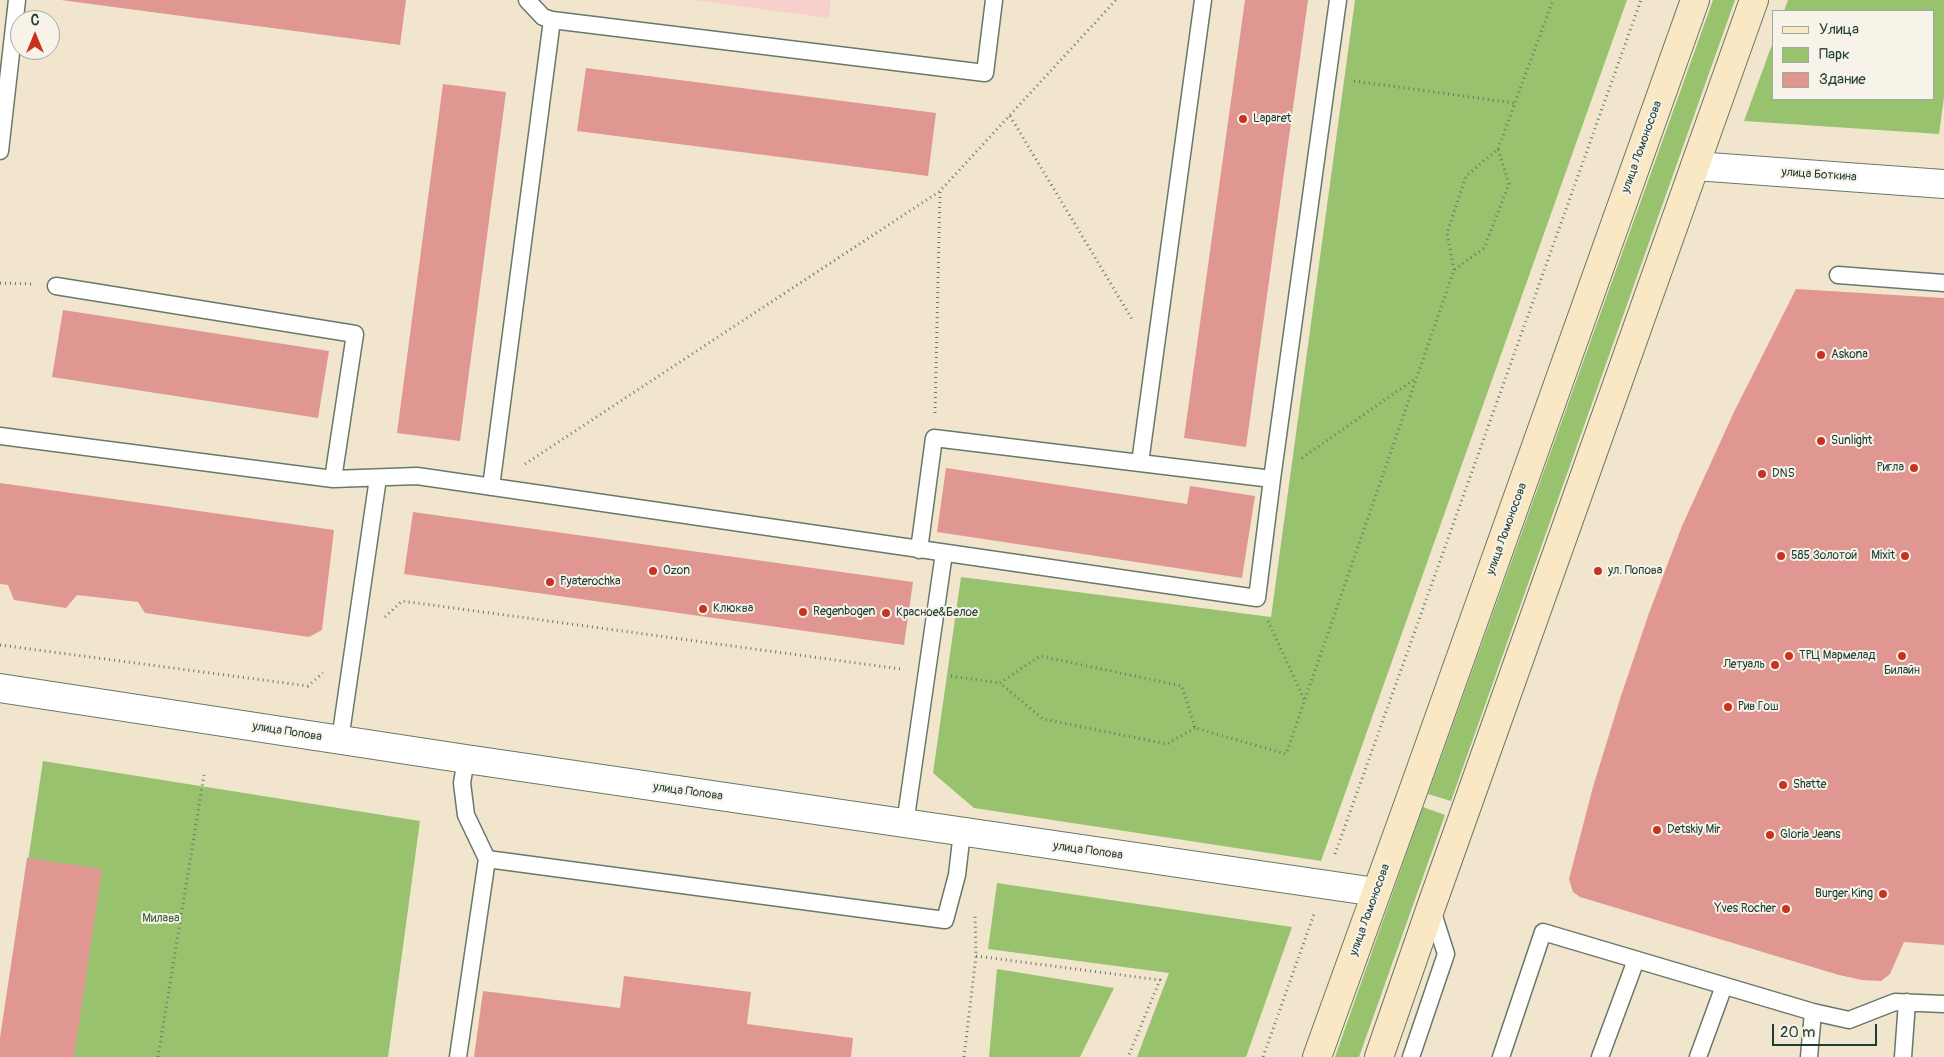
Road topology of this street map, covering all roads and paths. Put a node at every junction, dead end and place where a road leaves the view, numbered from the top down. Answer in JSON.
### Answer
{"nodes":[{"id":1,"x":18,"y":0,"type":"edge"},
{"id":2,"x":527,"y":0,"type":"edge"},
{"id":3,"x":994,"y":0,"type":"edge"},
{"id":4,"x":1116,"y":0,"type":"edge"},
{"id":5,"x":1203,"y":0,"type":"edge"},
{"id":6,"x":1338,"y":0,"type":"edge"},
{"id":7,"x":1553,"y":0,"type":"edge"},
{"id":8,"x":1641,"y":0,"type":"edge"},
{"id":9,"x":1695,"y":0,"type":"edge"},
{"id":10,"x":1754,"y":0,"type":"edge"},
{"id":11,"x":552,"y":20,"type":"junction"},
{"id":12,"x":1328,"y":77,"type":"junction"},
{"id":13,"x":1514,"y":103,"type":"junction"},
{"id":14,"x":1010,"y":116,"type":"junction"},
{"id":15,"x":1498,"y":149,"type":"junction"},
{"id":16,"x":0,"y":150,"type":"edge"},
{"id":17,"x":1695,"y":166,"type":"junction"},
{"id":18,"x":1944,"y":184,"type":"edge"},
{"id":19,"x":940,"y":191,"type":"junction"},
{"id":20,"x":1454,"y":270,"type":"junction"},
{"id":21,"x":1838,"y":275,"type":"dead end"},
{"id":22,"x":1944,"y":282,"type":"edge"},
{"id":23,"x":56,"y":286,"type":"dead end"},
{"id":24,"x":1154,"y":356,"type":"junction"},
{"id":25,"x":1416,"y":378,"type":"junction"},
{"id":26,"x":0,"y":436,"type":"edge"},
{"id":27,"x":934,"y":438,"type":"junction"},
{"id":28,"x":1140,"y":462,"type":"junction"},
{"id":29,"x":378,"y":478,"type":"junction"},
{"id":30,"x":333,"y":479,"type":"junction"},
{"id":31,"x":1272,"y":480,"type":"junction"},
{"id":32,"x":490,"y":487,"type":"junction"},
{"id":33,"x":919,"y":550,"type":"junction"},
{"id":34,"x":944,"y":553,"type":"junction"},
{"id":35,"x":1257,"y":598,"type":"junction"},
{"id":36,"x":0,"y":645,"type":"edge"},
{"id":37,"x":353,"y":648,"type":"junction"},
{"id":38,"x":927,"y":673,"type":"junction"},
{"id":39,"x":1000,"y":683,"type":"junction"},
{"id":40,"x":0,"y":688,"type":"edge"},
{"id":41,"x":1305,"y":700,"type":"junction"},
{"id":42,"x":1195,"y":728,"type":"junction"},
{"id":43,"x":340,"y":740,"type":"junction"},
{"id":44,"x":466,"y":759,"type":"junction"},
{"id":45,"x":204,"y":775,"type":"dead end"},
{"id":46,"x":905,"y":824,"type":"junction"},
{"id":47,"x":962,"y":832,"type":"junction"},
{"id":48,"x":487,"y":859,"type":"junction"},
{"id":49,"x":1333,"y":861,"type":"dead end"},
{"id":50,"x":1376,"y":892,"type":"junction"},
{"id":51,"x":1431,"y":907,"type":"junction"},
{"id":52,"x":1316,"y":908,"type":"dead end"},
{"id":53,"x":1636,"y":960,"type":"junction"},
{"id":54,"x":1724,"y":986,"type":"junction"},
{"id":55,"x":1907,"y":1002,"type":"junction"},
{"id":56,"x":1944,"y":1004,"type":"edge"},
{"id":57,"x":1813,"y":1012,"type":"junction"},
{"id":58,"x":158,"y":1057,"type":"edge"},
{"id":59,"x":458,"y":1057,"type":"edge"},
{"id":60,"x":964,"y":1057,"type":"edge"},
{"id":61,"x":1128,"y":1057,"type":"edge"},
{"id":62,"x":1263,"y":1057,"type":"edge"},
{"id":63,"x":1317,"y":1057,"type":"edge"},
{"id":64,"x":1379,"y":1057,"type":"edge"},
{"id":65,"x":1411,"y":1057,"type":"edge"},
{"id":66,"x":1501,"y":1057,"type":"edge"},
{"id":67,"x":1600,"y":1057,"type":"edge"},
{"id":68,"x":1698,"y":1057,"type":"edge"},
{"id":69,"x":1810,"y":1057,"type":"edge"},
{"id":70,"x":1903,"y":1057,"type":"edge"}],
"edges":[{"from":1,"to":16,"type":"lane"},
{"from":2,"to":11,"type":"lane"},
{"from":3,"to":11,"type":"lane"},
{"from":4,"to":14,"type":"path"},
{"from":5,"to":24,"type":"lane"},
{"from":6,"to":12,"type":"lane"},
{"from":7,"to":13,"type":"path"},
{"from":8,"to":49,"type":"path"},
{"from":9,"to":50,"type":"main road","name":"улица Ломоносова"},
{"from":10,"to":17,"type":"main road"},
{"from":11,"to":32,"type":"lane"},
{"from":12,"to":13,"type":"path"},
{"from":12,"to":31,"type":"lane"},
{"from":13,"to":15,"type":"path"},
{"from":14,"to":19,"type":"path"},
{"from":14,"to":24,"type":"path"},
{"from":15,"to":20,"type":"path"},
{"from":15,"to":20,"type":"path"},
{"from":17,"to":18,"type":"street","name":"улица Боткина"},
{"from":17,"to":51,"type":"main road"},
{"from":19,"to":27,"type":"path"},
{"from":19,"to":32,"type":"path"},
{"from":20,"to":25,"type":"path"},
{"from":21,"to":22,"type":"lane"},
{"from":23,"to":30,"type":"lane"},
{"from":24,"to":28,"type":"lane"},
{"from":25,"to":31,"type":"path"},
{"from":25,"to":41,"type":"path"},
{"from":26,"to":30,"type":"lane"},
{"from":27,"to":28,"type":"lane"},
{"from":27,"to":33,"type":"lane"},
{"from":28,"to":31,"type":"lane"},
{"from":29,"to":30,"type":"lane"},
{"from":29,"to":32,"type":"lane"},
{"from":29,"to":37,"type":"lane"},
{"from":31,"to":35,"type":"lane"},
{"from":32,"to":33,"type":"lane"},
{"from":33,"to":34,"type":"lane"},
{"from":34,"to":35,"type":"lane"},
{"from":34,"to":38,"type":"lane"},
{"from":35,"to":41,"type":"path"},
{"from":36,"to":37,"type":"path"},
{"from":37,"to":38,"type":"path"},
{"from":37,"to":43,"type":"lane"},
{"from":38,"to":39,"type":"path"},
{"from":38,"to":46,"type":"lane"},
{"from":39,"to":42,"type":"path"},
{"from":39,"to":42,"type":"path"},
{"from":40,"to":43,"type":"street","name":"улица Попова"},
{"from":41,"to":42,"type":"path"},
{"from":43,"to":44,"type":"street","name":"улица Попова"},
{"from":44,"to":46,"type":"street","name":"улица Попова"},
{"from":44,"to":48,"type":"lane"},
{"from":45,"to":58,"type":"path"},
{"from":46,"to":47,"type":"street","name":"улица Попова"},
{"from":47,"to":48,"type":"lane"},
{"from":47,"to":50,"type":"street","name":"улица Попова"},
{"from":48,"to":59,"type":"lane"},
{"from":50,"to":63,"type":"main road","name":"улица Ломоносова"},
{"from":51,"to":64,"type":"main road"},
{"from":51,"to":65,"type":"lane"},
{"from":52,"to":62,"type":"path"},
{"from":53,"to":54,"type":"lane"},
{"from":53,"to":66,"type":"lane"},
{"from":53,"to":67,"type":"lane"},
{"from":54,"to":57,"type":"lane"},
{"from":54,"to":68,"type":"lane"},
{"from":55,"to":56,"type":"lane"},
{"from":55,"to":57,"type":"lane"},
{"from":55,"to":70,"type":"lane"},
{"from":57,"to":69,"type":"lane"},
{"from":60,"to":61,"type":"path"}]}
